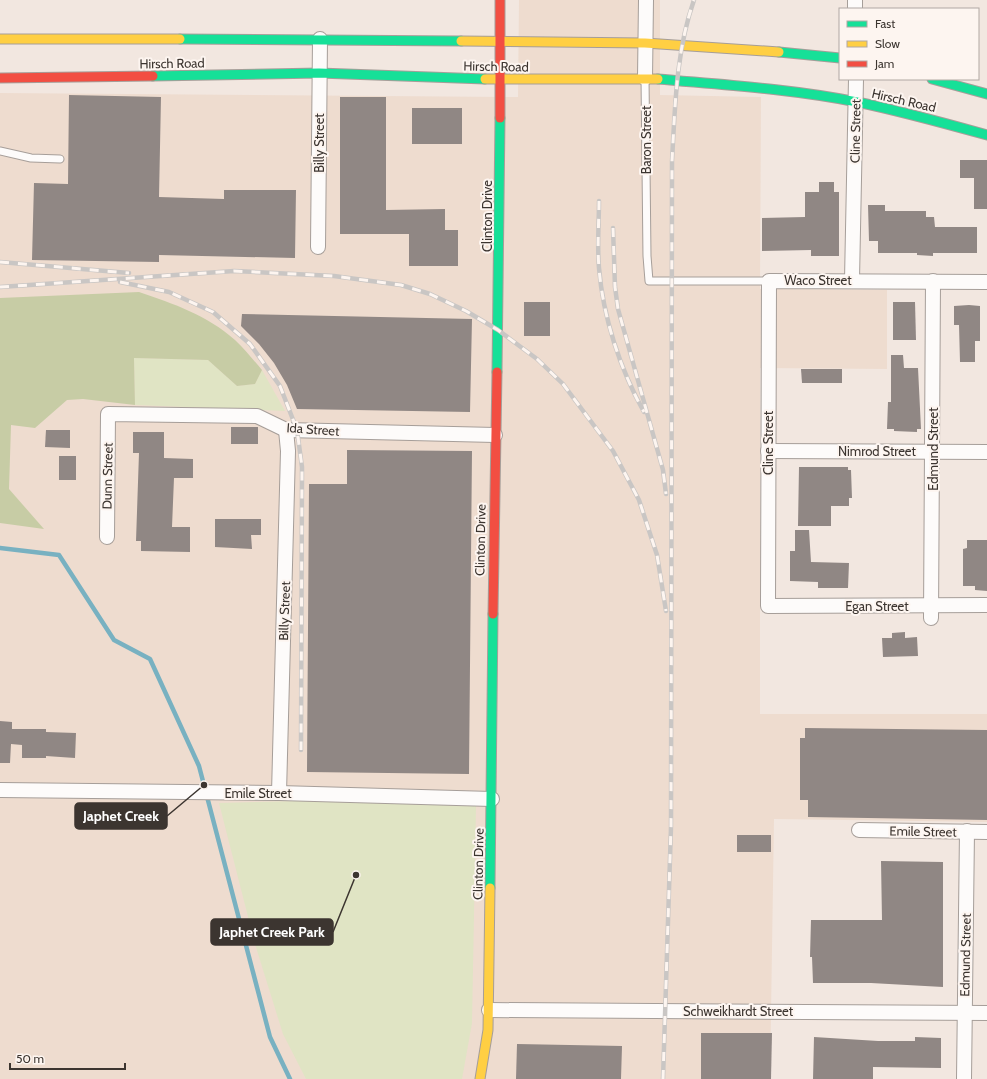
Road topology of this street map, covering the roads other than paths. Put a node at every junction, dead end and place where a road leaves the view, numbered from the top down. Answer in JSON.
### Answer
{"nodes":[{"id":1,"x":500,"y":0,"type":"edge"},
{"id":2,"x":646,"y":0,"type":"edge"},
{"id":3,"x":0,"y":39,"type":"edge"},
{"id":4,"x":320,"y":39,"type":"junction"},
{"id":5,"x":500,"y":42,"type":"junction"},
{"id":6,"x":645,"y":42,"type":"junction"},
{"id":7,"x":839,"y":58,"type":"edge"},
{"id":8,"x":319,"y":73,"type":"junction"},
{"id":9,"x":0,"y":78,"type":"edge"},
{"id":10,"x":645,"y":78,"type":"junction"},
{"id":11,"x":500,"y":80,"type":"junction"},
{"id":12,"x":856,"y":80,"type":"edge"},
{"id":13,"x":936,"y":80,"type":"edge"},
{"id":14,"x":987,"y":94,"type":"edge"},
{"id":15,"x":856,"y":102,"type":"junction"},
{"id":16,"x":987,"y":135,"type":"edge"},
{"id":17,"x":0,"y":151,"type":"edge"},
{"id":18,"x":60,"y":159,"type":"dead end"},
{"id":19,"x":318,"y":247,"type":"dead end"},
{"id":20,"x":852,"y":280,"type":"junction"},
{"id":21,"x":649,"y":281,"type":"joint"},
{"id":22,"x":769,"y":281,"type":"junction"},
{"id":23,"x":933,"y":281,"type":"junction"},
{"id":24,"x":987,"y":282,"type":"edge"},
{"id":25,"x":108,"y":414,"type":"joint"},
{"id":26,"x":286,"y":430,"type":"junction"},
{"id":27,"x":495,"y":435,"type":"junction"},
{"id":28,"x":768,"y":451,"type":"junction"},
{"id":29,"x":933,"y":452,"type":"junction"},
{"id":30,"x":987,"y":452,"type":"edge"},
{"id":31,"x":107,"y":537,"type":"dead end"},
{"id":32,"x":987,"y":605,"type":"edge"},
{"id":33,"x":768,"y":606,"type":"joint"},
{"id":34,"x":931,"y":612,"type":"junction"},
{"id":35,"x":0,"y":790,"type":"edge"},
{"id":36,"x":273,"y":793,"type":"junction"},
{"id":37,"x":492,"y":800,"type":"junction"},
{"id":38,"x":859,"y":830,"type":"dead end"},
{"id":39,"x":967,"y":831,"type":"junction"},
{"id":40,"x":987,"y":832,"type":"edge"},
{"id":41,"x":489,"y":1010,"type":"junction"},
{"id":42,"x":964,"y":1012,"type":"junction"},
{"id":43,"x":987,"y":1013,"type":"edge"},
{"id":44,"x":480,"y":1079,"type":"edge"},
{"id":45,"x":964,"y":1079,"type":"edge"}],
"edges":[{"from":1,"to":5,"type":"main road","name":"Clinton Drive"},
{"from":2,"to":6,"type":"street","name":"Baron Street"},
{"from":3,"to":4,"type":"main road","name":"Hirsch Road"},
{"from":4,"to":5,"type":"main road","name":"Hirsch Road"},
{"from":4,"to":8,"type":"street","name":"Billy Street"},
{"from":5,"to":6,"type":"main road","name":"Hirsch Road"},
{"from":5,"to":11,"type":"main road","name":"Clinton Drive"},
{"from":6,"to":7,"type":"main road","name":"Hirsch Road"},
{"from":6,"to":10,"type":"street","name":"Baron Street"},
{"from":8,"to":9,"type":"main road","name":"Hirsch Road"},
{"from":8,"to":11,"type":"main road","name":"Hirsch Road"},
{"from":8,"to":19,"type":"street","name":"Billy Street"},
{"from":10,"to":11,"type":"main road","name":"Hirsch Road"},
{"from":10,"to":15,"type":"main road","name":"Hirsch Road"},
{"from":10,"to":21,"type":"lane","name":"Baron Street"},
{"from":11,"to":27,"type":"main road","name":"Clinton Drive"},
{"from":12,"to":15,"type":"street","name":"Cline Street"},
{"from":13,"to":14,"type":"main road","name":"Hirsch Road"},
{"from":15,"to":16,"type":"main road","name":"Hirsch Road"},
{"from":15,"to":20,"type":"street","name":"Cline Street"},
{"from":17,"to":18,"type":"lane"},
{"from":20,"to":22,"type":"street","name":"Waco Street"},
{"from":20,"to":23,"type":"street","name":"Waco Street"},
{"from":21,"to":22,"type":"lane","name":"Waco Street"},
{"from":22,"to":28,"type":"street","name":"Cline Street"},
{"from":23,"to":24,"type":"street","name":"Waco Street"},
{"from":23,"to":29,"type":"street","name":"Edmund Street"},
{"from":25,"to":26,"type":"street","name":"Ida Street"},
{"from":25,"to":31,"type":"street","name":"Dunn Street"},
{"from":26,"to":27,"type":"street","name":"Ida Street"},
{"from":26,"to":36,"type":"street","name":"Billy Street"},
{"from":27,"to":37,"type":"main road","name":"Clinton Drive"},
{"from":28,"to":29,"type":"street","name":"Nimrod Street"},
{"from":28,"to":33,"type":"street","name":"Cline Street"},
{"from":29,"to":30,"type":"street","name":"Nimrod Street"},
{"from":29,"to":34,"type":"street","name":"Edmund Street"},
{"from":32,"to":34,"type":"street","name":"Egan Street"},
{"from":33,"to":34,"type":"street","name":"Egan Street"},
{"from":35,"to":36,"type":"street","name":"Emile Street"},
{"from":36,"to":37,"type":"street","name":"Emile Street"},
{"from":37,"to":41,"type":"main road","name":"Clinton Drive"},
{"from":38,"to":39,"type":"street","name":"Emile Street"},
{"from":39,"to":40,"type":"street","name":"Emile Street"},
{"from":39,"to":42,"type":"street","name":"Edmund Street"},
{"from":41,"to":42,"type":"street","name":"Schweikhardt Street"},
{"from":41,"to":44,"type":"main road","name":"Clinton Drive"},
{"from":42,"to":43,"type":"street","name":"Schweikhardt Street"},
{"from":42,"to":45,"type":"street","name":"Edmund Street"}]}
